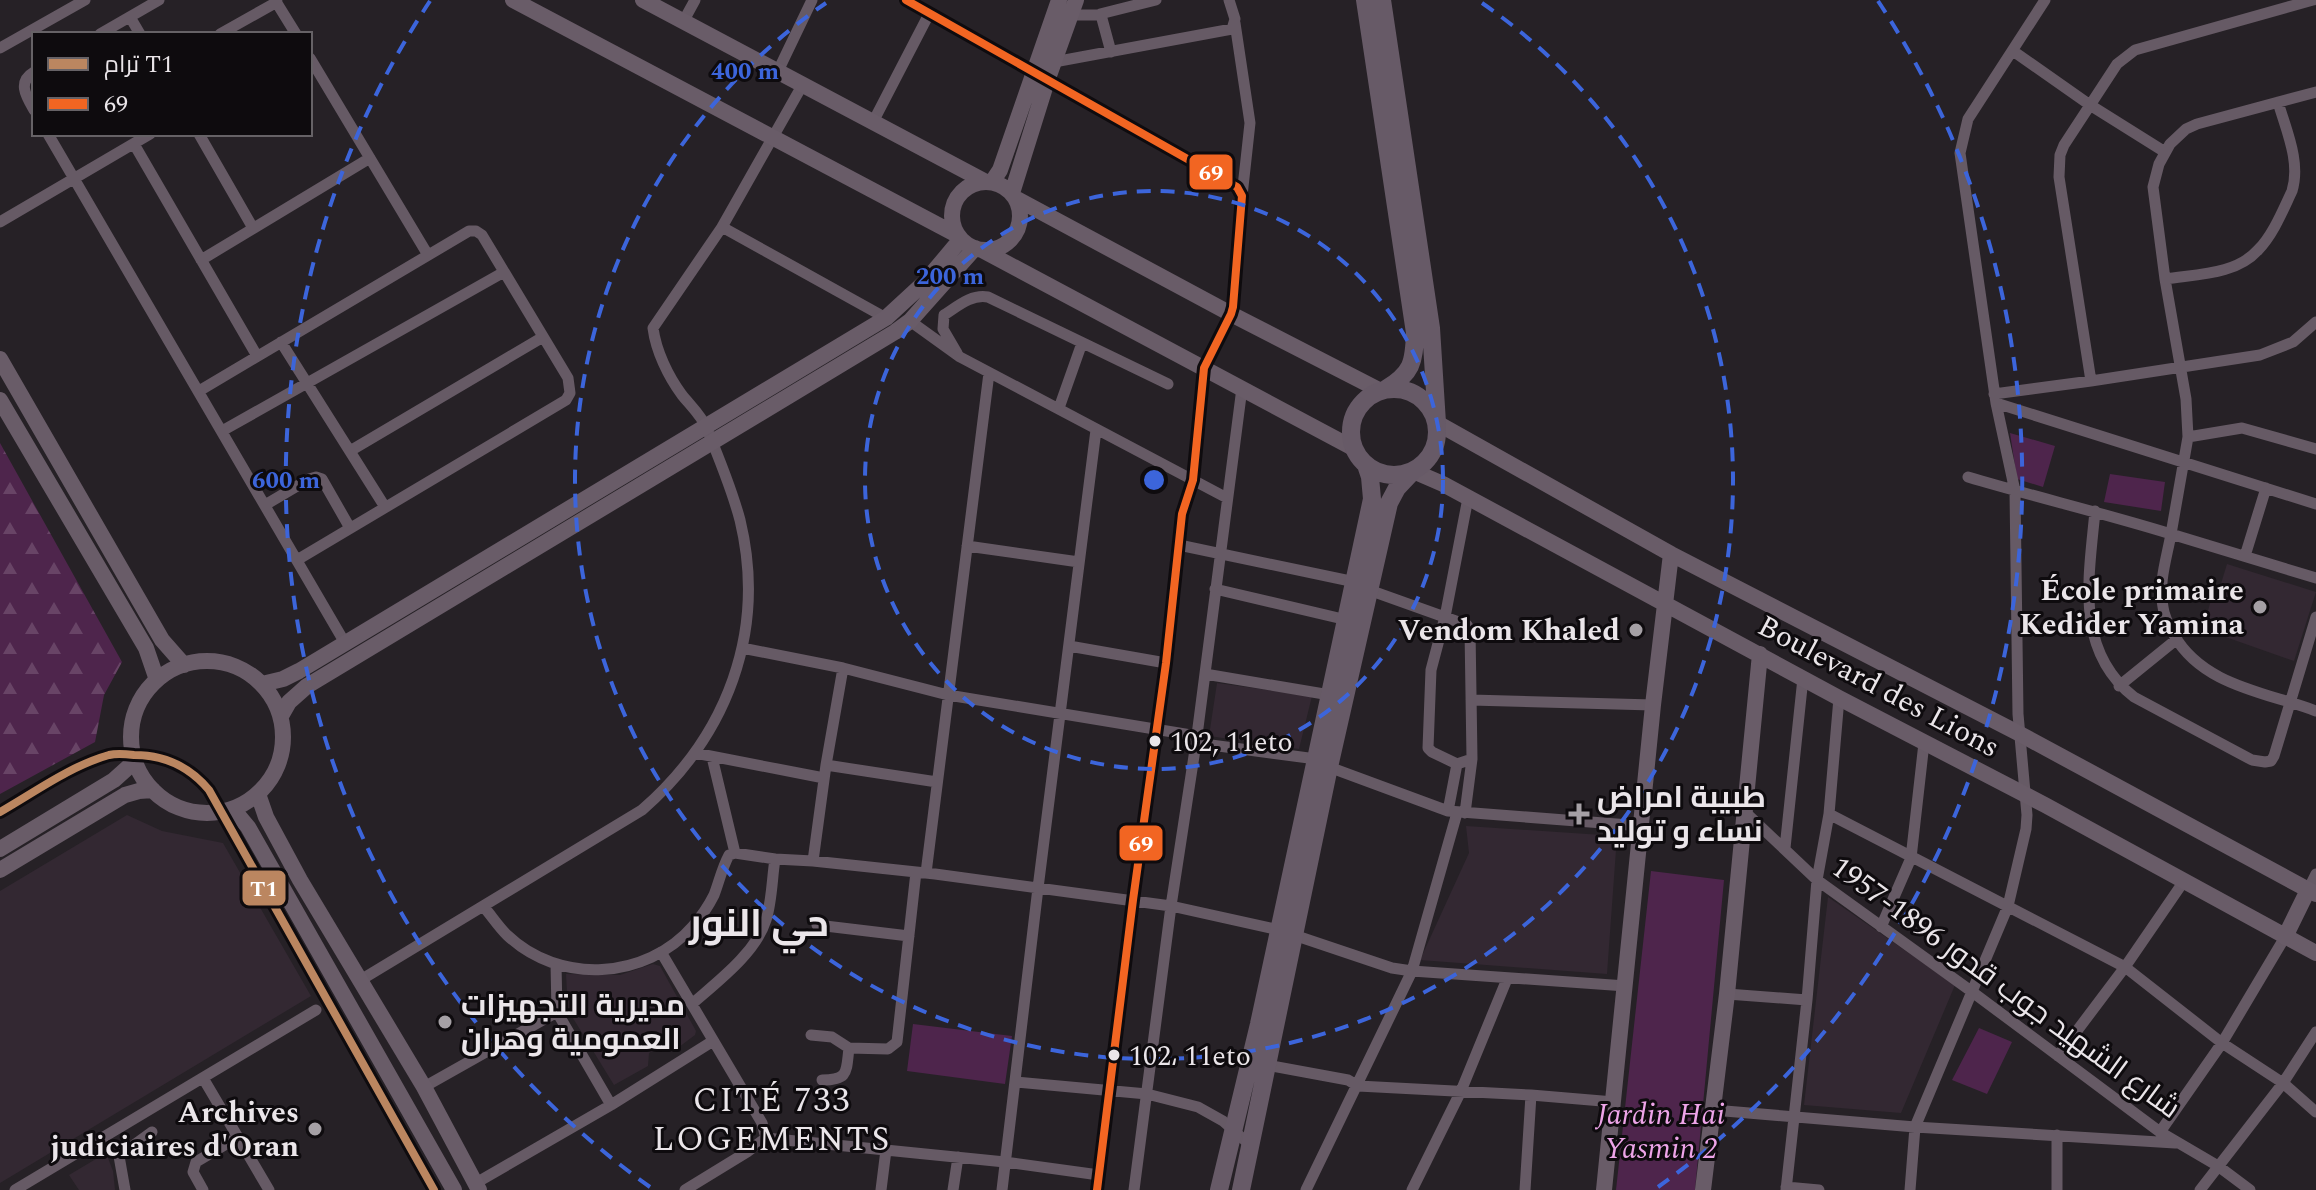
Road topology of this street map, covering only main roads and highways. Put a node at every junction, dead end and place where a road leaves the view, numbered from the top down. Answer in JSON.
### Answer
{"nodes":[{"id":1,"x":513,"y":0,"type":"edge"},
{"id":2,"x":643,"y":0,"type":"edge"},
{"id":3,"x":1059,"y":0,"type":"edge"},
{"id":4,"x":1365,"y":0,"type":"edge"},
{"id":5,"x":1382,"y":0,"type":"edge"},
{"id":6,"x":1073,"y":7,"type":"edge"},
{"id":7,"x":1040,"y":77,"type":"junction"},
{"id":8,"x":989,"y":182,"type":"junction"},
{"id":9,"x":1014,"y":196,"type":"junction"},
{"id":10,"x":969,"y":243,"type":"junction"},
{"id":11,"x":0,"y":359,"type":"edge"},
{"id":12,"x":1383,"y":390,"type":"junction"},
{"id":13,"x":0,"y":400,"type":"edge"},
{"id":14,"x":1437,"y":423,"type":"junction"},
{"id":15,"x":1353,"y":448,"type":"junction"},
{"id":16,"x":1366,"y":465,"type":"junction"},
{"id":17,"x":1413,"y":471,"type":"junction"},
{"id":18,"x":1671,"y":554,"type":"junction"},
{"id":19,"x":1362,"y":586,"type":"junction"},
{"id":20,"x":1665,"y":604,"type":"junction"},
{"id":21,"x":1760,"y":654,"type":"junction"},
{"id":22,"x":184,"y":665,"type":"junction"},
{"id":23,"x":157,"y":680,"type":"junction"},
{"id":24,"x":262,"y":684,"type":"junction"},
{"id":25,"x":281,"y":716,"type":"junction"},
{"id":26,"x":135,"y":761,"type":"junction"},
{"id":27,"x":1323,"y":763,"type":"junction"},
{"id":28,"x":153,"y":790,"type":"junction"},
{"id":29,"x":258,"y":794,"type":"junction"},
{"id":30,"x":233,"y":809,"type":"junction"},
{"id":31,"x":0,"y":849,"type":"edge"},
{"id":32,"x":0,"y":870,"type":"edge"},
{"id":33,"x":2313,"y":886,"type":"edge"},
{"id":34,"x":1286,"y":933,"type":"junction"},
{"id":35,"x":2285,"y":937,"type":"junction"},
{"id":36,"x":2316,"y":953,"type":"edge"},
{"id":37,"x":478,"y":1186,"type":"edge"},
{"id":38,"x":454,"y":1190,"type":"edge"},
{"id":39,"x":1219,"y":1190,"type":"edge"},
{"id":40,"x":1241,"y":1190,"type":"edge"},
{"id":41,"x":1604,"y":1190,"type":"edge"},
{"id":42,"x":1703,"y":1190,"type":"edge"}],
"edges":[{"from":1,"to":10,"type":"main road"},
{"from":2,"to":8,"type":"main road"},
{"from":3,"to":7,"type":"main road"},
{"from":4,"to":12,"type":"main road"},
{"from":5,"to":14,"type":"main road"},
{"from":6,"to":7,"type":"main road"},
{"from":7,"to":8,"type":"main road"},
{"from":7,"to":9,"type":"main road"},
{"from":8,"to":9,"type":"main road"},
{"from":8,"to":10,"type":"main road"},
{"from":9,"to":10,"type":"main road"},
{"from":9,"to":12,"type":"main road"},
{"from":10,"to":15,"type":"main road"},
{"from":10,"to":24,"type":"main road"},
{"from":10,"to":25,"type":"main road"},
{"from":11,"to":22,"type":"main road"},
{"from":12,"to":14,"type":"main road"},
{"from":12,"to":15,"type":"main road"},
{"from":13,"to":23,"type":"main road"},
{"from":14,"to":17,"type":"main road"},
{"from":14,"to":18,"type":"main road","name":"Boulevard des Lions"},
{"from":15,"to":16,"type":"main road"},
{"from":16,"to":17,"type":"main road"},
{"from":16,"to":19,"type":"main road"},
{"from":17,"to":19,"type":"main road"},
{"from":17,"to":20,"type":"main road","name":"Boulevard des Lions"},
{"from":18,"to":20,"type":"main road"},
{"from":18,"to":33,"type":"main road","name":"Boulevard des Lions"},
{"from":19,"to":27,"type":"main road"},
{"from":19,"to":27,"type":"main road"},
{"from":20,"to":21,"type":"main road","name":"Boulevard des Lions"},
{"from":20,"to":41,"type":"main road"},
{"from":21,"to":35,"type":"main road","name":"Boulevard des Lions"},
{"from":21,"to":42,"type":"main road"},
{"from":22,"to":23,"type":"main road"},
{"from":22,"to":24,"type":"main road"},
{"from":23,"to":26,"type":"main road"},
{"from":24,"to":25,"type":"main road"},
{"from":25,"to":29,"type":"main road"},
{"from":26,"to":28,"type":"main road"},
{"from":26,"to":31,"type":"main road"},
{"from":27,"to":34,"type":"main road"},
{"from":28,"to":30,"type":"main road"},
{"from":28,"to":32,"type":"main road"},
{"from":29,"to":30,"type":"main road"},
{"from":29,"to":37,"type":"main road"},
{"from":30,"to":38,"type":"main road"},
{"from":33,"to":35,"type":"main road"},
{"from":34,"to":39,"type":"main road"},
{"from":34,"to":40,"type":"main road"},
{"from":35,"to":36,"type":"main road","name":"Boulevard des Lions"}]}
